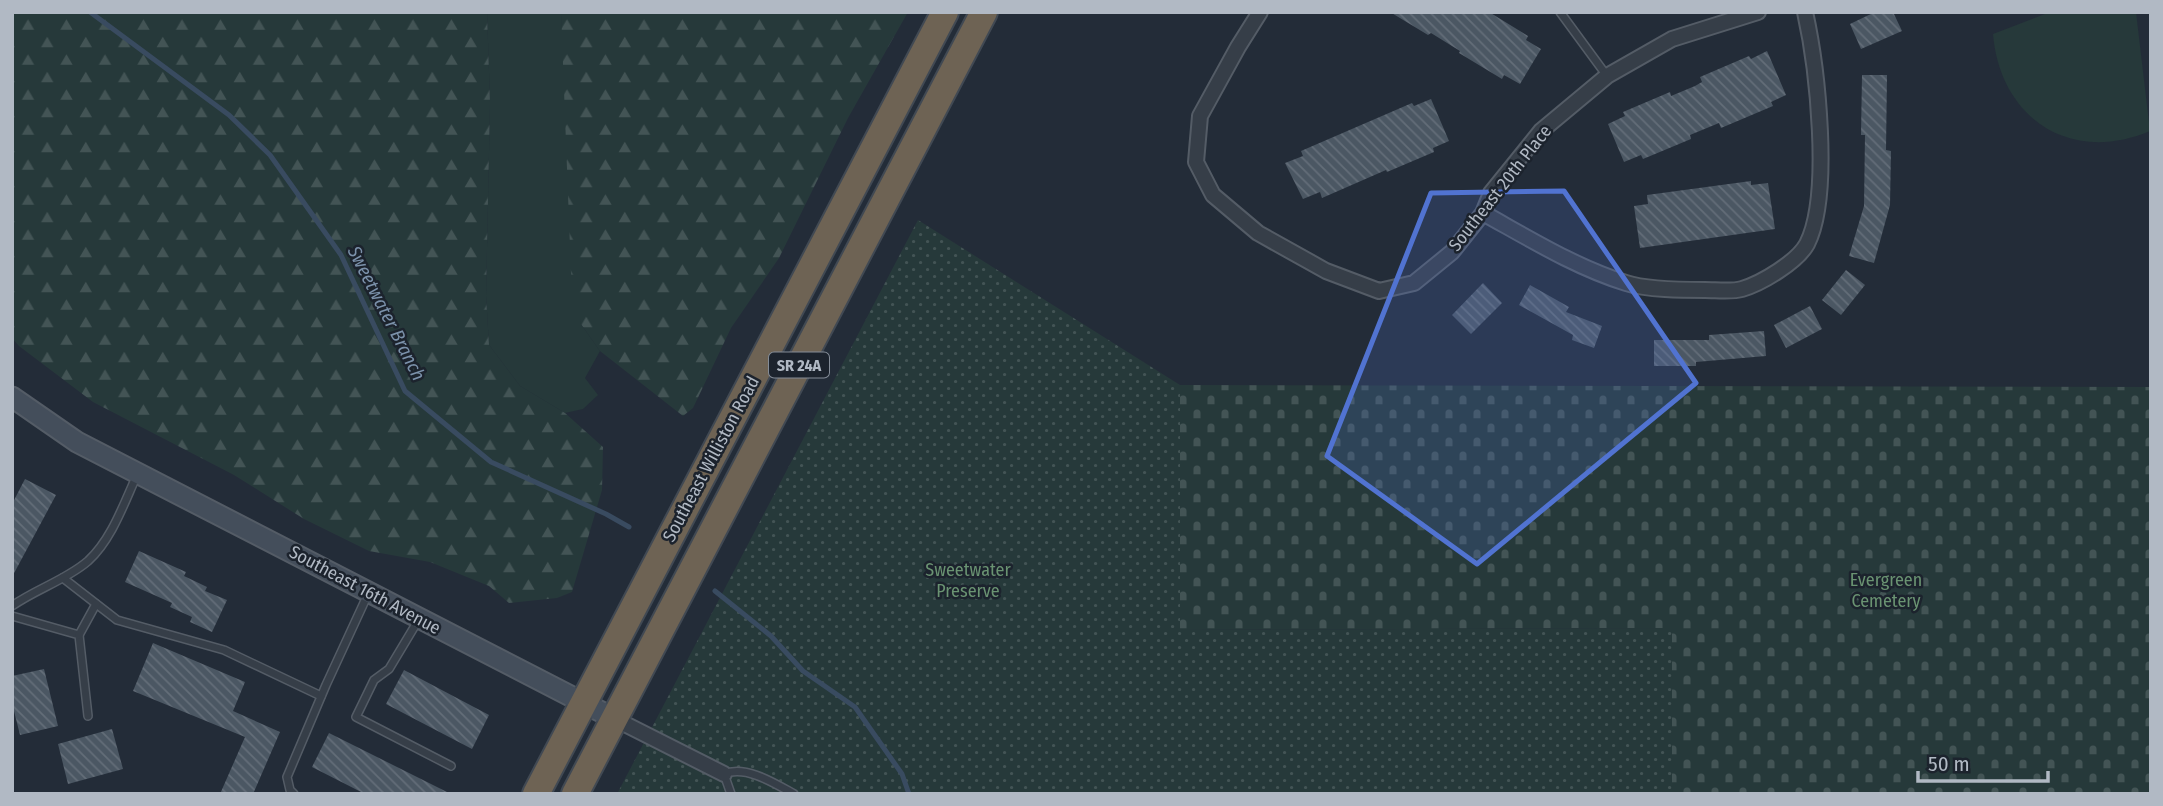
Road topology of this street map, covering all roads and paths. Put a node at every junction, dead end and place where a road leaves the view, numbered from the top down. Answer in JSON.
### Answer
{"nodes":[{"id":1,"x":944,"y":12,"type":"edge"},
{"id":2,"x":984,"y":12,"type":"edge"},
{"id":3,"x":1260,"y":12,"type":"edge"},
{"id":4,"x":1560,"y":12,"type":"edge"},
{"id":5,"x":1758,"y":12,"type":"edge"},
{"id":6,"x":1805,"y":12,"type":"edge"},
{"id":7,"x":1607,"y":76,"type":"junction"},
{"id":8,"x":1483,"y":213,"type":"junction"},
{"id":9,"x":12,"y":397,"type":"edge"},
{"id":10,"x":138,"y":473,"type":"junction"},
{"id":11,"x":63,"y":578,"type":"junction"},
{"id":12,"x":369,"y":593,"type":"junction"},
{"id":13,"x":96,"y":604,"type":"junction"},
{"id":14,"x":12,"y":606,"type":"edge"},
{"id":15,"x":12,"y":616,"type":"edge"},
{"id":16,"x":419,"y":619,"type":"junction"},
{"id":17,"x":79,"y":635,"type":"junction"},
{"id":18,"x":321,"y":696,"type":"junction"},
{"id":19,"x":583,"y":703,"type":"junction"},
{"id":20,"x":88,"y":716,"type":"dead end"},
{"id":21,"x":615,"y":719,"type":"junction"},
{"id":22,"x":451,"y":766,"type":"dead end"},
{"id":23,"x":723,"y":774,"type":"junction"},
{"id":24,"x":294,"y":794,"type":"edge"},
{"id":25,"x":536,"y":794,"type":"edge"},
{"id":26,"x":575,"y":794,"type":"edge"},
{"id":27,"x":731,"y":794,"type":"edge"},
{"id":28,"x":794,"y":794,"type":"edge"}],
"edges":[{"from":1,"to":19,"type":"highway","name":"Southeast Williston Road","number":"SR 24A"},
{"from":2,"to":21,"type":"highway","name":"Southeast Williston Road","number":"SR 24A"},
{"from":3,"to":8,"type":"street","name":"Southeast 20th Place"},
{"from":4,"to":7,"type":"lane"},
{"from":5,"to":7,"type":"street","name":"Southeast 20th Place"},
{"from":6,"to":8,"type":"street"},
{"from":7,"to":8,"type":"street","name":"Southeast 20th Place"},
{"from":9,"to":10,"type":"main road","name":"Southeast 16th Avenue"},
{"from":10,"to":11,"type":"lane"},
{"from":10,"to":12,"type":"main road","name":"Southeast 16th Avenue"},
{"from":11,"to":13,"type":"lane"},
{"from":11,"to":14,"type":"lane"},
{"from":12,"to":16,"type":"main road","name":"Southeast 16th Avenue"},
{"from":12,"to":18,"type":"lane"},
{"from":13,"to":17,"type":"lane"},
{"from":13,"to":18,"type":"lane"},
{"from":15,"to":17,"type":"lane"},
{"from":16,"to":19,"type":"main road","name":"Southeast 16th Avenue"},
{"from":16,"to":22,"type":"lane"},
{"from":17,"to":20,"type":"lane"},
{"from":18,"to":24,"type":"lane"},
{"from":19,"to":21,"type":"main road","name":"Southeast 16th Avenue"},
{"from":19,"to":25,"type":"highway","name":"Southeast Williston Road"},
{"from":21,"to":23,"type":"street","name":"Southeast 16th Avenue"},
{"from":21,"to":26,"type":"highway","name":"Southeast Williston Road"},
{"from":23,"to":27,"type":"lane"},
{"from":23,"to":28,"type":"lane"}]}
